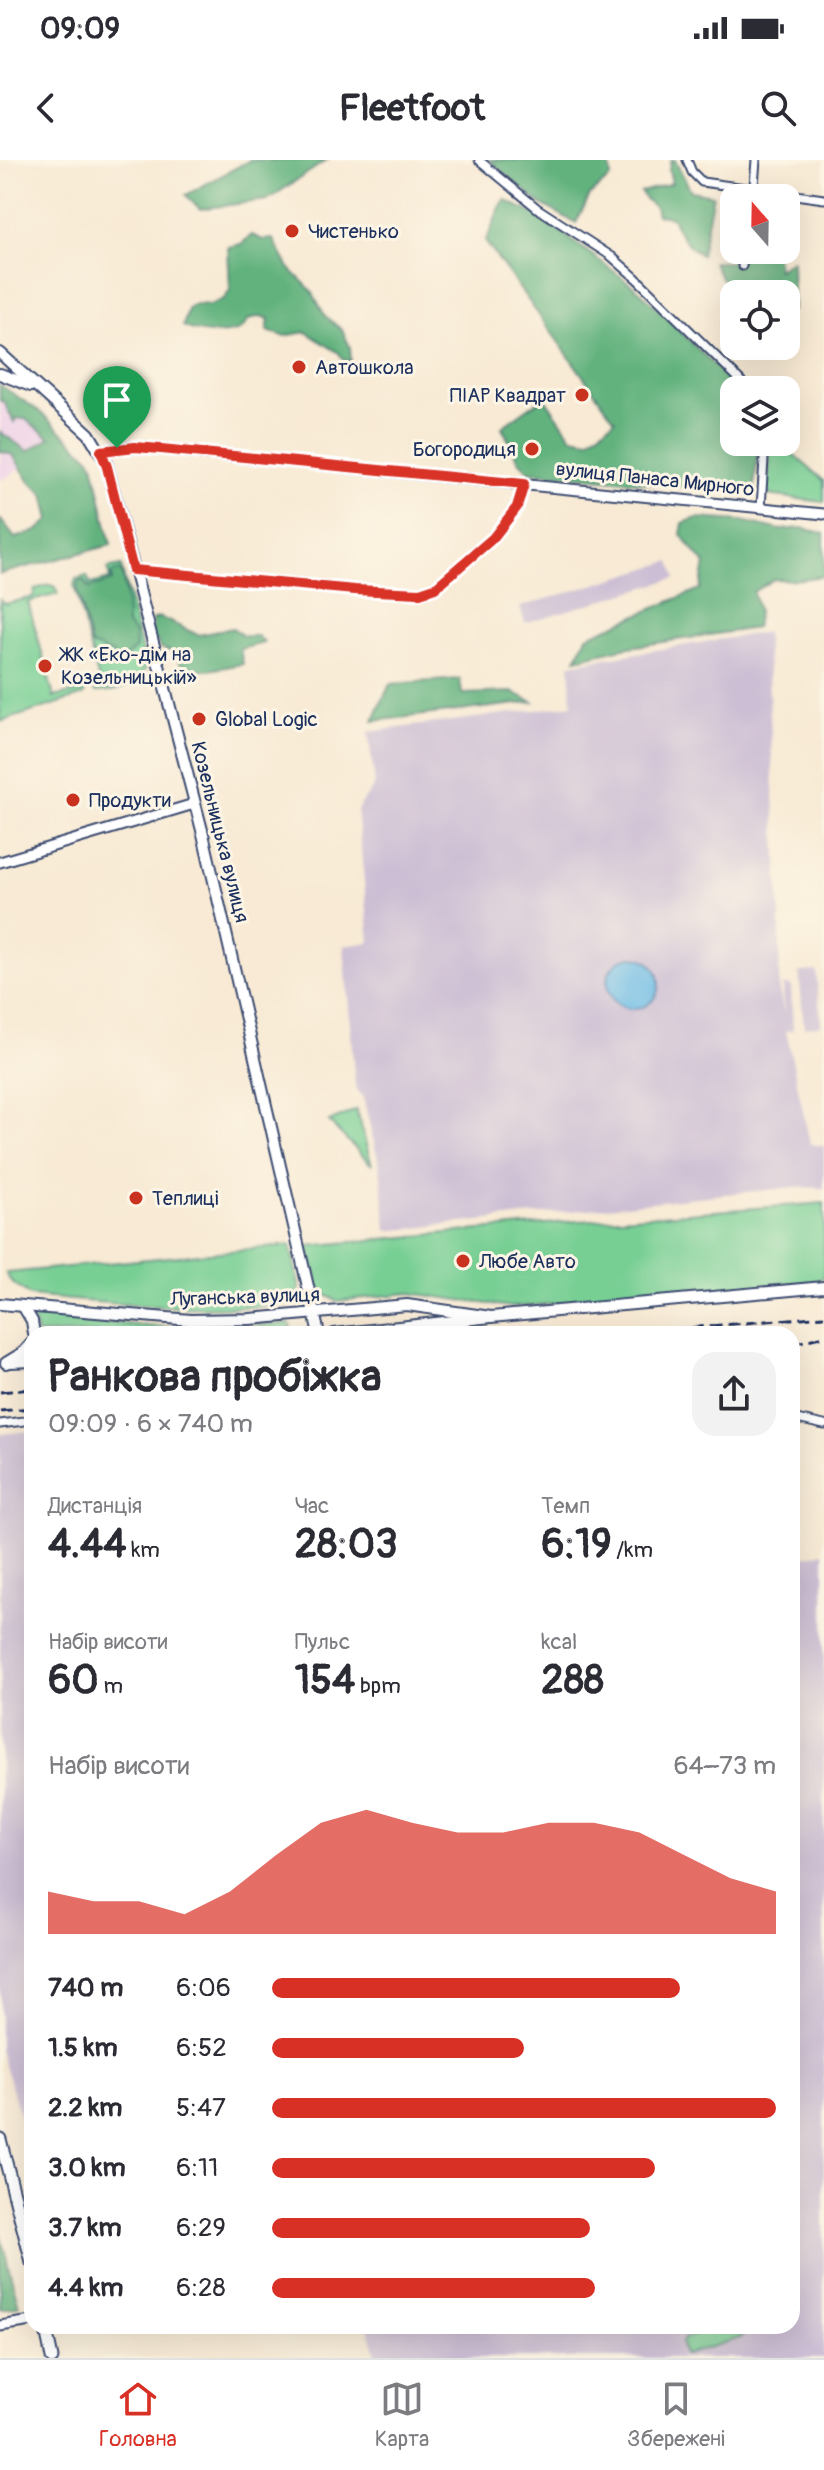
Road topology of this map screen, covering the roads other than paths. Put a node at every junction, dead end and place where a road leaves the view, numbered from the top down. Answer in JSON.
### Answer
{"nodes":[{"id":1,"x":479,"y":160,"type":"edge"},
{"id":2,"x":687,"y":160,"type":"edge"},
{"id":3,"x":756,"y":160,"type":"edge"},
{"id":4,"x":754,"y":184,"type":"edge"},
{"id":5,"x":720,"y":186,"type":"edge"},
{"id":6,"x":800,"y":197,"type":"edge"},
{"id":7,"x":824,"y":199,"type":"edge"},
{"id":8,"x":0,"y":353,"type":"edge"},
{"id":9,"x":0,"y":374,"type":"edge"},
{"id":10,"x":736,"y":376,"type":"edge"},
{"id":11,"x":36,"y":388,"type":"junction"},
{"id":12,"x":101,"y":451,"type":"junction"},
{"id":13,"x":764,"y":456,"type":"edge"},
{"id":14,"x":524,"y":484,"type":"junction"},
{"id":15,"x":761,"y":508,"type":"junction"},
{"id":16,"x":824,"y":514,"type":"edge"},
{"id":17,"x":133,"y":570,"type":"junction"},
{"id":18,"x":194,"y":804,"type":"junction"},
{"id":19,"x":0,"y":862,"type":"edge"},
{"id":20,"x":824,"y":1287,"type":"edge"},
{"id":21,"x":0,"y":1304,"type":"edge"},
{"id":22,"x":23,"y":1306,"type":"junction"},
{"id":23,"x":315,"y":1313,"type":"junction"},
{"id":24,"x":491,"y":1317,"type":"junction"},
{"id":25,"x":33,"y":1326,"type":"edge"},
{"id":26,"x":317,"y":1326,"type":"edge"},
{"id":27,"x":408,"y":1326,"type":"edge"},
{"id":28,"x":24,"y":1352,"type":"edge"},
{"id":29,"x":24,"y":1362,"type":"edge"},
{"id":30,"x":3,"y":1363,"type":"edge"},
{"id":31,"x":800,"y":1420,"type":"edge"},
{"id":32,"x":24,"y":1421,"type":"edge"},
{"id":33,"x":0,"y":1424,"type":"edge"},
{"id":34,"x":824,"y":1425,"type":"edge"},
{"id":35,"x":0,"y":2139,"type":"edge"},
{"id":36,"x":24,"y":2232,"type":"edge"},
{"id":37,"x":24,"y":2322,"type":"edge"},
{"id":38,"x":0,"y":2326,"type":"edge"},
{"id":39,"x":47,"y":2334,"type":"edge"},
{"id":40,"x":52,"y":2358,"type":"edge"}],
"edges":[{"from":1,"to":10,"type":"street"},
{"from":2,"to":5,"type":"street"},
{"from":3,"to":4,"type":"street"},
{"from":6,"to":7,"type":"street"},
{"from":8,"to":11,"type":"main road","name":"Козельницька вулиця"},
{"from":9,"to":11,"type":"main road","name":"Козельницька вулиця"},
{"from":11,"to":12,"type":"main road","name":"Козельницька вулиця"},
{"from":12,"to":14,"type":"street","name":"вулиця Панаса Мирного"},
{"from":12,"to":17,"type":"main road","name":"Козельницька вулиця"},
{"from":13,"to":15,"type":"street"},
{"from":14,"to":15,"type":"street","name":"вулиця Панаса Мирного"},
{"from":14,"to":17,"type":"street"},
{"from":15,"to":16,"type":"street","name":"вулиця Панаса Мирного"},
{"from":17,"to":18,"type":"main road","name":"Козельницька вулиця"},
{"from":18,"to":19,"type":"street"},
{"from":18,"to":23,"type":"main road","name":"Козельницька вулиця"},
{"from":20,"to":24,"type":"main road","name":"Луганська вулиця"},
{"from":21,"to":22,"type":"main road","name":"Луганська вулиця"},
{"from":22,"to":23,"type":"main road","name":"Луганська вулиця"},
{"from":22,"to":25,"type":"main road"},
{"from":23,"to":24,"type":"main road","name":"Луганська вулиця"},
{"from":23,"to":26,"type":"main road","name":"Козельницька вулиця"},
{"from":24,"to":27,"type":"main road","name":"Луганська вулиця"},
{"from":28,"to":30,"type":"main road"},
{"from":29,"to":30,"type":"main road"},
{"from":31,"to":34,"type":"street"},
{"from":32,"to":33,"type":"street"},
{"from":35,"to":36,"type":"main road"},
{"from":37,"to":38,"type":"street"},
{"from":39,"to":40,"type":"main road"}]}
